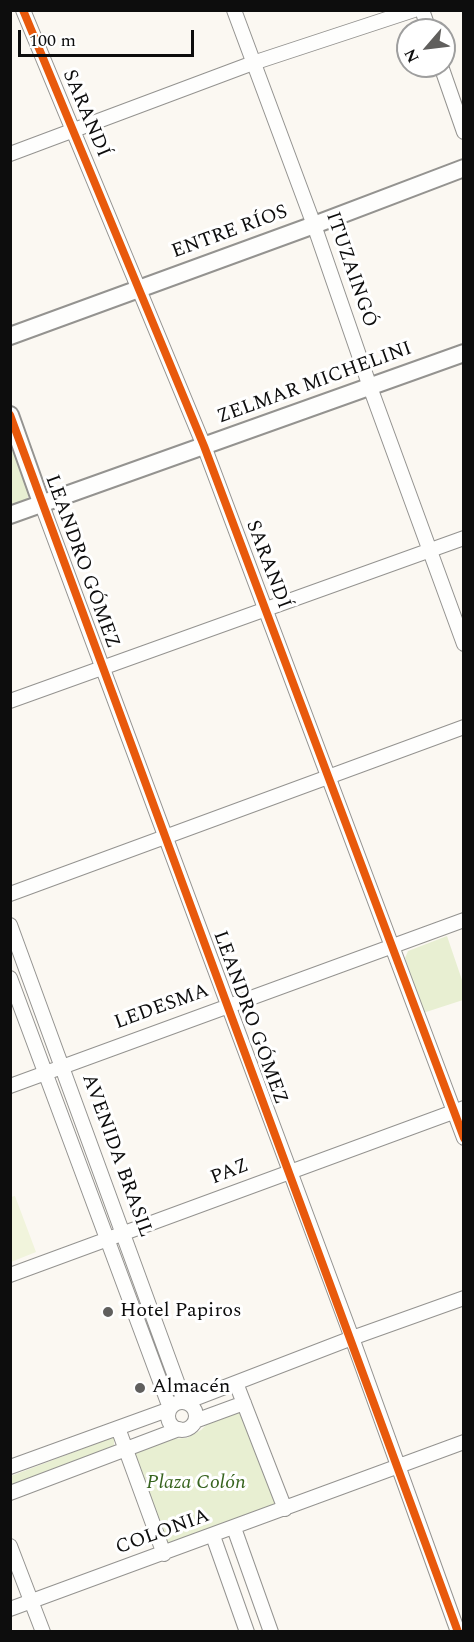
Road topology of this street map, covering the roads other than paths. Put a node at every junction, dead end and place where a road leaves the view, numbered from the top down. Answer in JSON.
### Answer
{"nodes":[{"id":1,"x":24,"y":10,"type":"edge"},
{"id":2,"x":234,"y":10,"type":"edge"},
{"id":3,"x":414,"y":10,"type":"edge"},
{"id":4,"x":253,"y":63,"type":"junction"},
{"id":5,"x":445,"y":78,"type":"edge"},
{"id":6,"x":74,"y":130,"type":"junction"},
{"id":7,"x":464,"y":132,"type":"edge"},
{"id":8,"x":10,"y":154,"type":"edge"},
{"id":9,"x":464,"y":168,"type":"edge"},
{"id":10,"x":314,"y":225,"type":"junction"},
{"id":11,"x":139,"y":289,"type":"junction"},
{"id":12,"x":10,"y":336,"type":"edge"},
{"id":13,"x":464,"y":353,"type":"edge"},
{"id":14,"x":370,"y":387,"type":"junction"},
{"id":15,"x":10,"y":415,"type":"edge"},
{"id":16,"x":204,"y":446,"type":"junction"},
{"id":17,"x":42,"y":505,"type":"junction"},
{"id":18,"x":10,"y":516,"type":"edge"},
{"id":19,"x":464,"y":538,"type":"edge"},
{"id":20,"x":429,"y":550,"type":"junction"},
{"id":21,"x":266,"y":609,"type":"junction"},
{"id":22,"x":464,"y":644,"type":"edge"},
{"id":23,"x":102,"y":668,"type":"junction"},
{"id":24,"x":10,"y":701,"type":"edge"},
{"id":25,"x":464,"y":727,"type":"edge"},
{"id":26,"x":328,"y":776,"type":"junction"},
{"id":27,"x":165,"y":837,"type":"junction"},
{"id":28,"x":10,"y":894,"type":"edge"},
{"id":29,"x":464,"y":920,"type":"edge"},
{"id":30,"x":10,"y":925,"type":"edge"},
{"id":31,"x":391,"y":946,"type":"junction"},
{"id":32,"x":10,"y":978,"type":"edge"},
{"id":33,"x":226,"y":1005,"type":"junction"},
{"id":34,"x":62,"y":1066,"type":"junction"},
{"id":35,"x":45,"y":1073,"type":"junction"},
{"id":36,"x":10,"y":1086,"type":"edge"},
{"id":37,"x":459,"y":1110,"type":"edge"},
{"id":38,"x":464,"y":1138,"type":"edge"},
{"id":39,"x":289,"y":1171,"type":"junction"},
{"id":40,"x":123,"y":1234,"type":"junction"},
{"id":41,"x":108,"y":1240,"type":"junction"},
{"id":42,"x":10,"y":1275,"type":"edge"},
{"id":43,"x":464,"y":1298,"type":"edge"},
{"id":44,"x":352,"y":1338,"type":"junction"},
{"id":45,"x":236,"y":1383,"type":"junction"},
{"id":46,"x":185,"y":1402,"type":"junction"},
{"id":47,"x":244,"y":1403,"type":"junction"},
{"id":48,"x":170,"y":1408,"type":"junction"},
{"id":49,"x":195,"y":1421,"type":"junction"},
{"id":50,"x":118,"y":1428,"type":"junction"},
{"id":51,"x":179,"y":1429,"type":"junction"},
{"id":52,"x":464,"y":1442,"type":"edge"},
{"id":53,"x":126,"y":1449,"type":"junction"},
{"id":54,"x":398,"y":1466,"type":"junction"},
{"id":55,"x":10,"y":1467,"type":"edge"},
{"id":56,"x":10,"y":1493,"type":"edge"},
{"id":57,"x":285,"y":1509,"type":"junction"},
{"id":58,"x":234,"y":1528,"type":"junction"},
{"id":59,"x":213,"y":1536,"type":"junction"},
{"id":60,"x":10,"y":1546,"type":"edge"},
{"id":61,"x":164,"y":1554,"type":"junction"},
{"id":62,"x":32,"y":1602,"type":"junction"},
{"id":63,"x":10,"y":1610,"type":"edge"},
{"id":64,"x":43,"y":1632,"type":"edge"},
{"id":65,"x":247,"y":1632,"type":"edge"},
{"id":66,"x":271,"y":1632,"type":"edge"},
{"id":67,"x":458,"y":1632,"type":"edge"}],
"edges":[{"from":1,"to":6,"type":"street","name":"SARANDÍ"},
{"from":2,"to":4,"type":"street","name":"ITUZAINGÓ"},
{"from":3,"to":4,"type":"street"},
{"from":4,"to":6,"type":"street"},
{"from":4,"to":10,"type":"street","name":"ITUZAINGÓ"},
{"from":5,"to":7,"type":"street"},
{"from":6,"to":8,"type":"street"},
{"from":6,"to":11,"type":"street","name":"SARANDÍ"},
{"from":9,"to":10,"type":"street","name":"ENTRE RÍOS"},
{"from":10,"to":11,"type":"street","name":"ENTRE RÍOS"},
{"from":10,"to":14,"type":"street","name":"ITUZAINGÓ"},
{"from":11,"to":12,"type":"street","name":"ENTRE RÍOS"},
{"from":11,"to":16,"type":"street","name":"SARANDÍ"},
{"from":13,"to":14,"type":"street","name":"ZELMAR MICHELINI"},
{"from":14,"to":16,"type":"street","name":"ZELMAR MICHELINI"},
{"from":14,"to":20,"type":"street","name":"ITUZAINGÓ"},
{"from":15,"to":17,"type":"street","name":"LEANDRO GÓMEZ"},
{"from":16,"to":17,"type":"street","name":"ZELMAR MICHELINI"},
{"from":16,"to":21,"type":"street","name":"SARANDÍ"},
{"from":17,"to":18,"type":"street","name":"ZELMAR MICHELINI"},
{"from":17,"to":23,"type":"street","name":"LEANDRO GÓMEZ"},
{"from":19,"to":20,"type":"street"},
{"from":20,"to":21,"type":"street"},
{"from":20,"to":22,"type":"street","name":"ITUZAINGÓ"},
{"from":21,"to":23,"type":"street"},
{"from":21,"to":26,"type":"street","name":"SARANDÍ"},
{"from":23,"to":24,"type":"street"},
{"from":23,"to":27,"type":"street","name":"LEANDRO GÓMEZ"},
{"from":25,"to":26,"type":"street"},
{"from":26,"to":27,"type":"street"},
{"from":26,"to":31,"type":"street","name":"SARANDÍ"},
{"from":27,"to":28,"type":"street"},
{"from":27,"to":33,"type":"street","name":"LEANDRO GÓMEZ"},
{"from":29,"to":31,"type":"street","name":"LEDESMA"},
{"from":30,"to":34,"type":"street","name":"AVENIDA BRASIL"},
{"from":31,"to":33,"type":"street","name":"LEDESMA"},
{"from":31,"to":37,"type":"street","name":"SARANDÍ"},
{"from":32,"to":35,"type":"street","name":"AVENIDA BRASIL"},
{"from":33,"to":34,"type":"street","name":"LEDESMA"},
{"from":33,"to":39,"type":"street","name":"LEANDRO GÓMEZ"},
{"from":34,"to":35,"type":"street","name":"LEDESMA"},
{"from":34,"to":40,"type":"street","name":"AVENIDA BRASIL"},
{"from":35,"to":36,"type":"street","name":"LEDESMA"},
{"from":35,"to":41,"type":"street","name":"AVENIDA BRASIL"},
{"from":37,"to":38,"type":"street","name":"SARANDÍ"},
{"from":37,"to":39,"type":"street","name":"PAZ"},
{"from":39,"to":40,"type":"street","name":"PAZ"},
{"from":39,"to":44,"type":"street","name":"LEANDRO GÓMEZ"},
{"from":40,"to":41,"type":"street","name":"PAZ"},
{"from":40,"to":46,"type":"street","name":"AVENIDA BRASIL"},
{"from":41,"to":42,"type":"street","name":"PAZ"},
{"from":41,"to":48,"type":"street","name":"AVENIDA BRASIL"},
{"from":43,"to":44,"type":"street"},
{"from":44,"to":45,"type":"street"},
{"from":44,"to":54,"type":"street","name":"LEANDRO GÓMEZ"},
{"from":45,"to":46,"type":"street"},
{"from":45,"to":47,"type":"street"},
{"from":46,"to":48,"type":"street"},
{"from":46,"to":49,"type":"street"},
{"from":47,"to":49,"type":"street"},
{"from":47,"to":57,"type":"street"},
{"from":48,"to":50,"type":"street"},
{"from":48,"to":51,"type":"street"},
{"from":49,"to":51,"type":"street"},
{"from":50,"to":53,"type":"street"},
{"from":50,"to":55,"type":"street"},
{"from":51,"to":53,"type":"street"},
{"from":52,"to":54,"type":"street","name":"COLONIA"},
{"from":53,"to":56,"type":"street"},
{"from":53,"to":61,"type":"street"},
{"from":54,"to":57,"type":"street","name":"COLONIA"},
{"from":54,"to":67,"type":"street","name":"LEANDRO GÓMEZ"},
{"from":57,"to":58,"type":"street","name":"COLONIA"},
{"from":58,"to":59,"type":"street","name":"COLONIA"},
{"from":58,"to":66,"type":"street"},
{"from":59,"to":61,"type":"street","name":"COLONIA"},
{"from":59,"to":65,"type":"street"},
{"from":60,"to":62,"type":"street"},
{"from":61,"to":62,"type":"street","name":"COLONIA"},
{"from":62,"to":63,"type":"street","name":"COLONIA"},
{"from":62,"to":64,"type":"street"}]}
